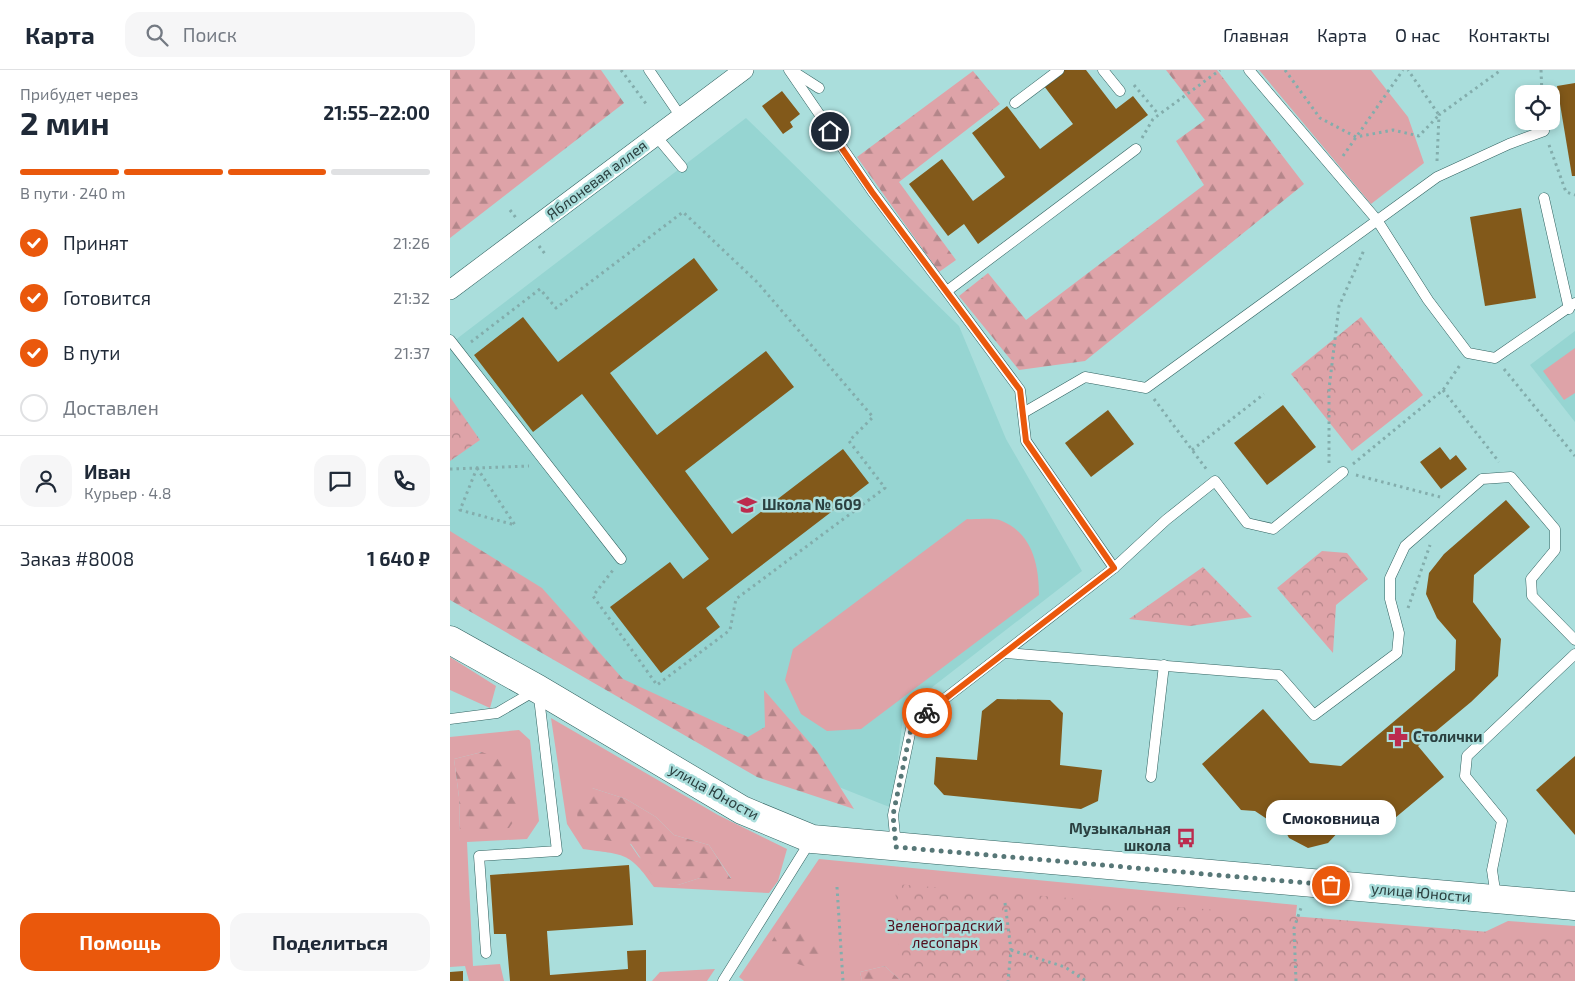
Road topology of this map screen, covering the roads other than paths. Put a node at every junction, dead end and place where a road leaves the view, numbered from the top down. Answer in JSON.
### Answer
{"nodes":[{"id":1,"x":649,"y":70,"type":"edge"},
{"id":2,"x":744,"y":70,"type":"edge"},
{"id":3,"x":790,"y":70,"type":"edge"},
{"id":4,"x":1059,"y":70,"type":"edge"},
{"id":5,"x":1104,"y":70,"type":"edge"},
{"id":6,"x":1249,"y":70,"type":"edge"},
{"id":7,"x":819,"y":88,"type":"dead end"},
{"id":8,"x":1120,"y":91,"type":"road end"},
{"id":9,"x":1015,"y":104,"type":"dead end"},
{"id":10,"x":681,"y":117,"type":"junction"},
{"id":11,"x":1544,"y":131,"type":"road end"},
{"id":12,"x":656,"y":136,"type":"junction"},
{"id":13,"x":1136,"y":149,"type":"road end"},
{"id":14,"x":682,"y":167,"type":"dead end"},
{"id":15,"x":1544,"y":198,"type":"dead end"},
{"id":16,"x":1376,"y":220,"type":"junction"},
{"id":17,"x":450,"y":290,"type":"edge"},
{"id":18,"x":946,"y":291,"type":"junction"},
{"id":19,"x":1572,"y":306,"type":"edge"},
{"id":20,"x":450,"y":340,"type":"edge"},
{"id":21,"x":1023,"y":413,"type":"junction"},
{"id":22,"x":1343,"y":472,"type":"road end"},
{"id":23,"x":621,"y":559,"type":"road end"},
{"id":24,"x":1114,"y":568,"type":"junction"},
{"id":25,"x":450,"y":640,"type":"edge"},
{"id":26,"x":1575,"y":640,"type":"edge"},
{"id":27,"x":1005,"y":653,"type":"junction"},
{"id":28,"x":1575,"y":654,"type":"edge"},
{"id":29,"x":1164,"y":665,"type":"junction"},
{"id":30,"x":538,"y":689,"type":"junction"},
{"id":31,"x":450,"y":719,"type":"edge"},
{"id":32,"x":1152,"y":777,"type":"dead end"},
{"id":33,"x":812,"y":840,"type":"junction"},
{"id":34,"x":896,"y":847,"type":"junction"},
{"id":35,"x":1497,"y":900,"type":"junction"},
{"id":36,"x":1575,"y":906,"type":"edge"},
{"id":37,"x":486,"y":953,"type":"dead end"},
{"id":38,"x":722,"y":981,"type":"edge"}],
"edges":[{"from":1,"to":10,"type":"lane"},
{"from":2,"to":10,"type":"street","name":"Яблоневая аллея"},
{"from":3,"to":7,"type":"lane"},
{"from":3,"to":18,"type":"lane"},
{"from":4,"to":9,"type":"lane"},
{"from":5,"to":8,"type":"lane"},
{"from":6,"to":16,"type":"lane"},
{"from":10,"to":12,"type":"street","name":"Яблоневая аллея"},
{"from":11,"to":16,"type":"lane"},
{"from":12,"to":14,"type":"lane"},
{"from":12,"to":17,"type":"street","name":"Яблоневая аллея"},
{"from":13,"to":18,"type":"lane"},
{"from":15,"to":19,"type":"lane"},
{"from":16,"to":19,"type":"lane"},
{"from":16,"to":21,"type":"lane"},
{"from":18,"to":21,"type":"lane"},
{"from":20,"to":23,"type":"lane"},
{"from":21,"to":24,"type":"lane"},
{"from":22,"to":24,"type":"lane"},
{"from":24,"to":27,"type":"lane"},
{"from":25,"to":30,"type":"street","name":"улица Юности"},
{"from":26,"to":29,"type":"lane"},
{"from":27,"to":29,"type":"lane"},
{"from":27,"to":34,"type":"lane"},
{"from":28,"to":35,"type":"lane"},
{"from":29,"to":32,"type":"lane"},
{"from":30,"to":31,"type":"lane"},
{"from":30,"to":33,"type":"street","name":"улица Юности"},
{"from":30,"to":37,"type":"lane"},
{"from":33,"to":34,"type":"street","name":"улица Юности"},
{"from":33,"to":38,"type":"lane"},
{"from":34,"to":35,"type":"street","name":"улица Юности"},
{"from":35,"to":36,"type":"street","name":"улица Юности"}]}
